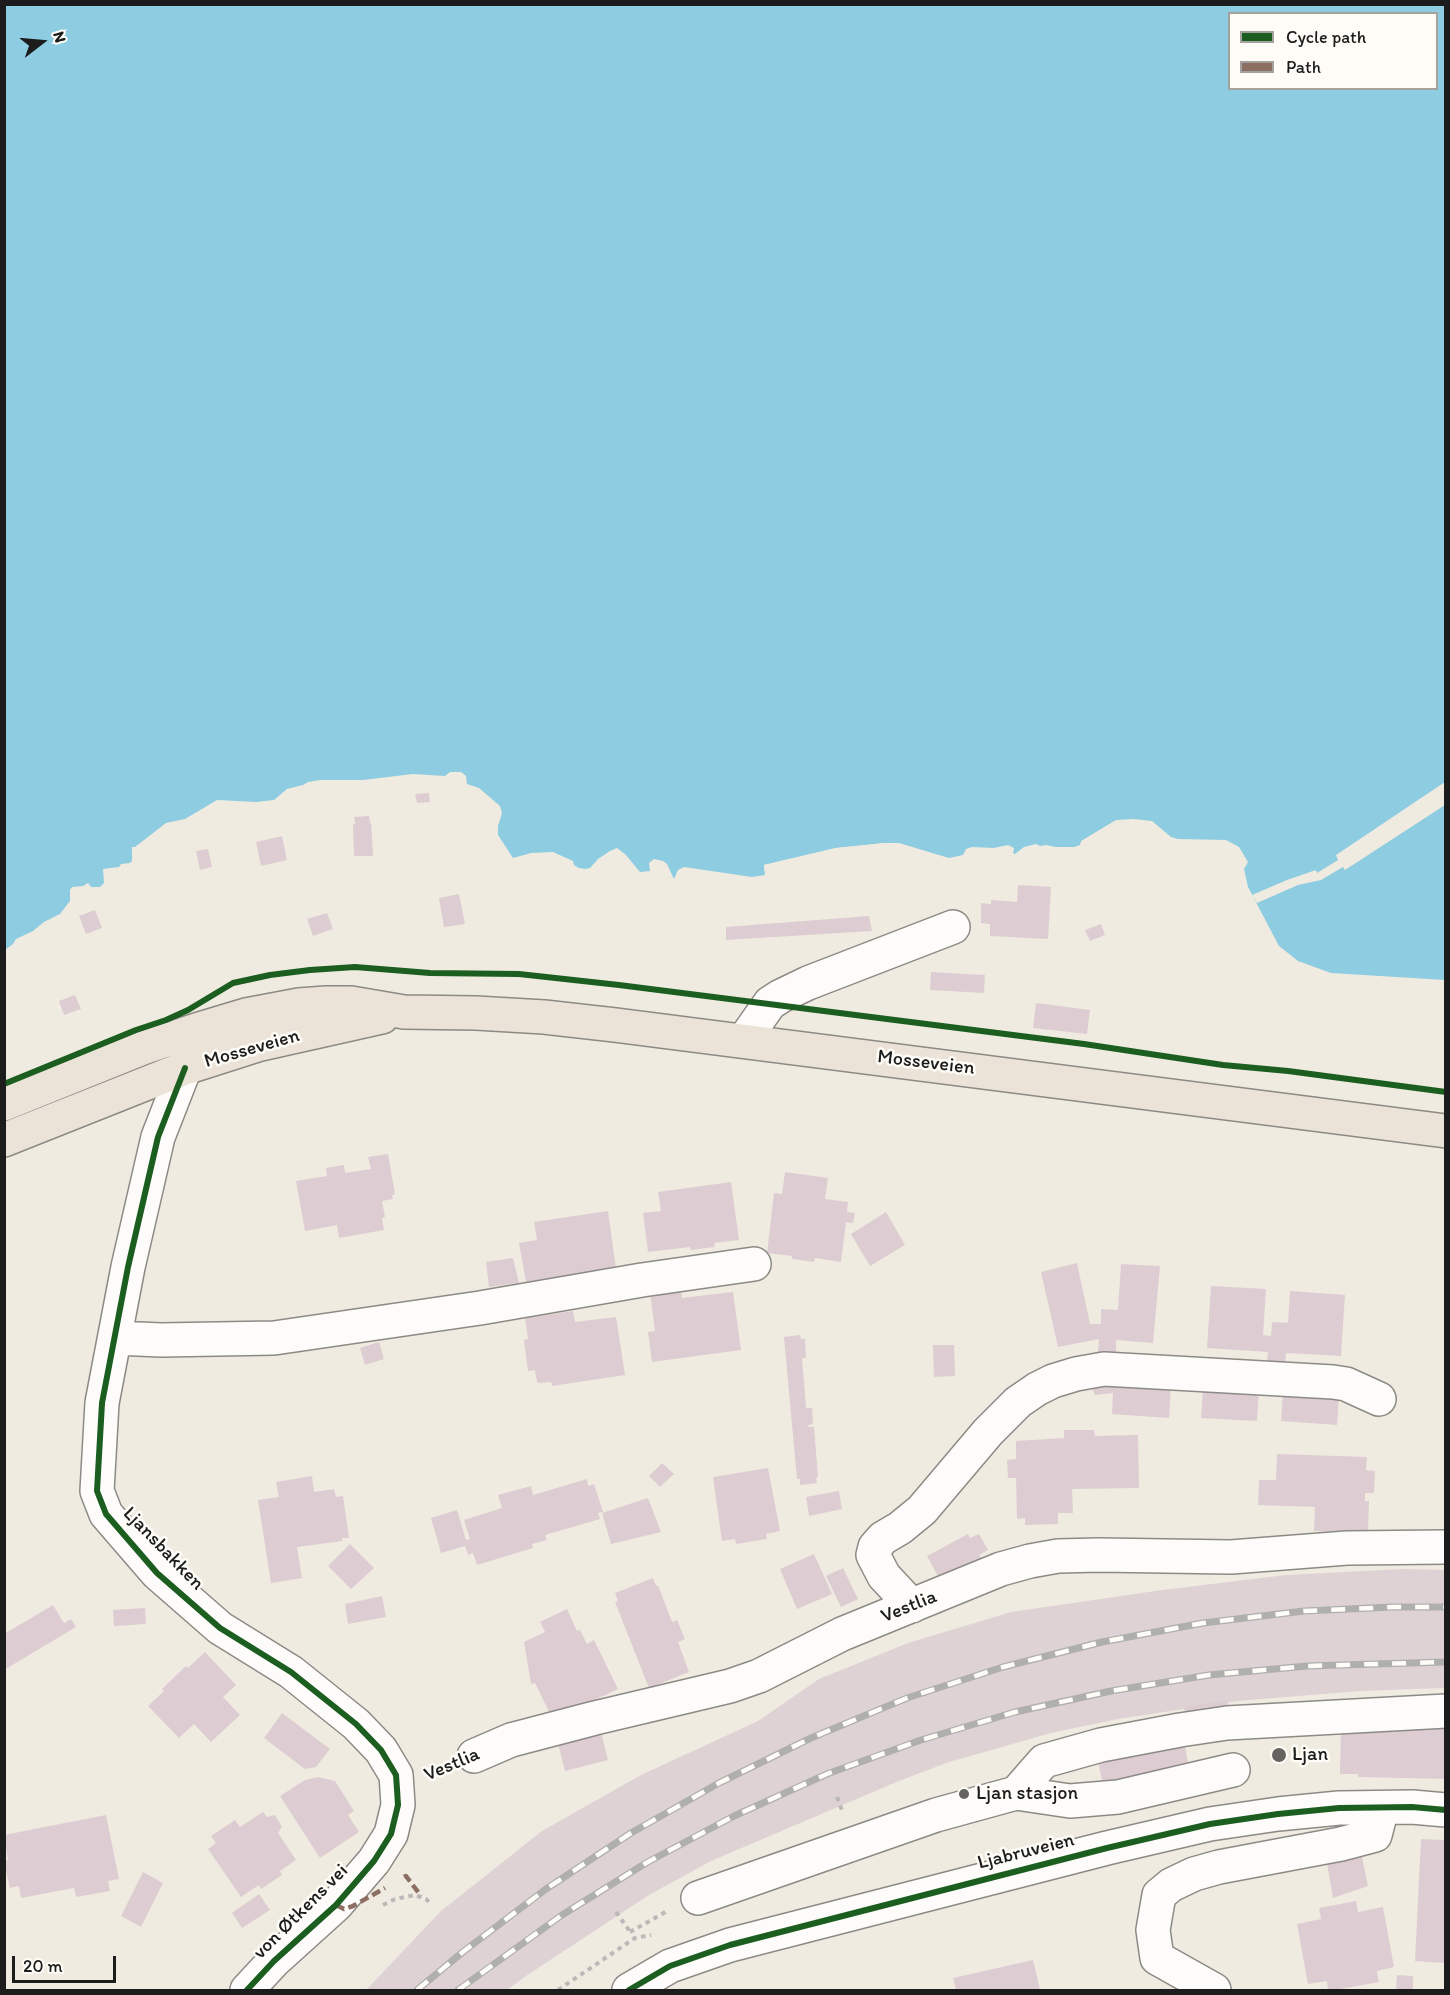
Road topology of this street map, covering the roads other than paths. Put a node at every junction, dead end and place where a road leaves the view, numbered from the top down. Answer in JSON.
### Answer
{"nodes":[{"id":1,"x":953,"y":927,"type":"dead end"},
{"id":2,"x":404,"y":1012,"type":"junction"},
{"id":3,"x":744,"y":1040,"type":"junction"},
{"id":4,"x":184,"y":1068,"type":"junction"},
{"id":5,"x":4,"y":1104,"type":"edge"},
{"id":6,"x":1446,"y":1131,"type":"edge"},
{"id":7,"x":4,"y":1140,"type":"edge"},
{"id":8,"x":754,"y":1264,"type":"dead end"},
{"id":9,"x":115,"y":1338,"type":"junction"},
{"id":10,"x":1380,"y":1399,"type":"dead end"},
{"id":11,"x":1446,"y":1546,"type":"edge"},
{"id":12,"x":912,"y":1606,"type":"junction"},
{"id":13,"x":1446,"y":1711,"type":"edge"},
{"id":14,"x":1227,"y":1723,"type":"junction"},
{"id":15,"x":474,"y":1756,"type":"dead end"},
{"id":16,"x":1233,"y":1770,"type":"junction"},
{"id":17,"x":397,"y":1789,"type":"joint"},
{"id":18,"x":1016,"y":1793,"type":"junction"},
{"id":19,"x":1382,"y":1808,"type":"junction"},
{"id":20,"x":1446,"y":1810,"type":"edge"},
{"id":21,"x":1240,"y":1819,"type":"junction"},
{"id":22,"x":698,"y":1898,"type":"road end"},
{"id":23,"x":247,"y":1990,"type":"edge"},
{"id":24,"x":629,"y":1990,"type":"edge"},
{"id":25,"x":1214,"y":1990,"type":"edge"}],
"edges":[{"from":1,"to":3,"type":"street"},
{"from":2,"to":3,"type":"highway","name":"Mosseveien"},
{"from":2,"to":4,"type":"highway","name":"Mosseveien"},
{"from":2,"to":5,"type":"highway","name":"Mosseveien"},
{"from":3,"to":6,"type":"highway","name":"Mosseveien"},
{"from":4,"to":7,"type":"highway","name":"Mosseveien"},
{"from":4,"to":9,"type":"street","name":"Ljansbakken"},
{"from":8,"to":9,"type":"street"},
{"from":9,"to":17,"type":"street","name":"Ljansbakken"},
{"from":10,"to":12,"type":"street"},
{"from":11,"to":12,"type":"street","name":"Vestlia"},
{"from":12,"to":15,"type":"street","name":"Vestlia"},
{"from":13,"to":14,"type":"street"},
{"from":14,"to":16,"type":"street"},
{"from":14,"to":18,"type":"street"},
{"from":16,"to":18,"type":"street"},
{"from":16,"to":21,"type":"street"},
{"from":17,"to":23,"type":"street","name":"von Øtkens vei"},
{"from":18,"to":22,"type":"street"},
{"from":19,"to":20,"type":"street","name":"Ljabruveien"},
{"from":19,"to":21,"type":"street","name":"Ljabruveien"},
{"from":19,"to":25,"type":"street"},
{"from":21,"to":24,"type":"street","name":"Ljabruveien"}]}
